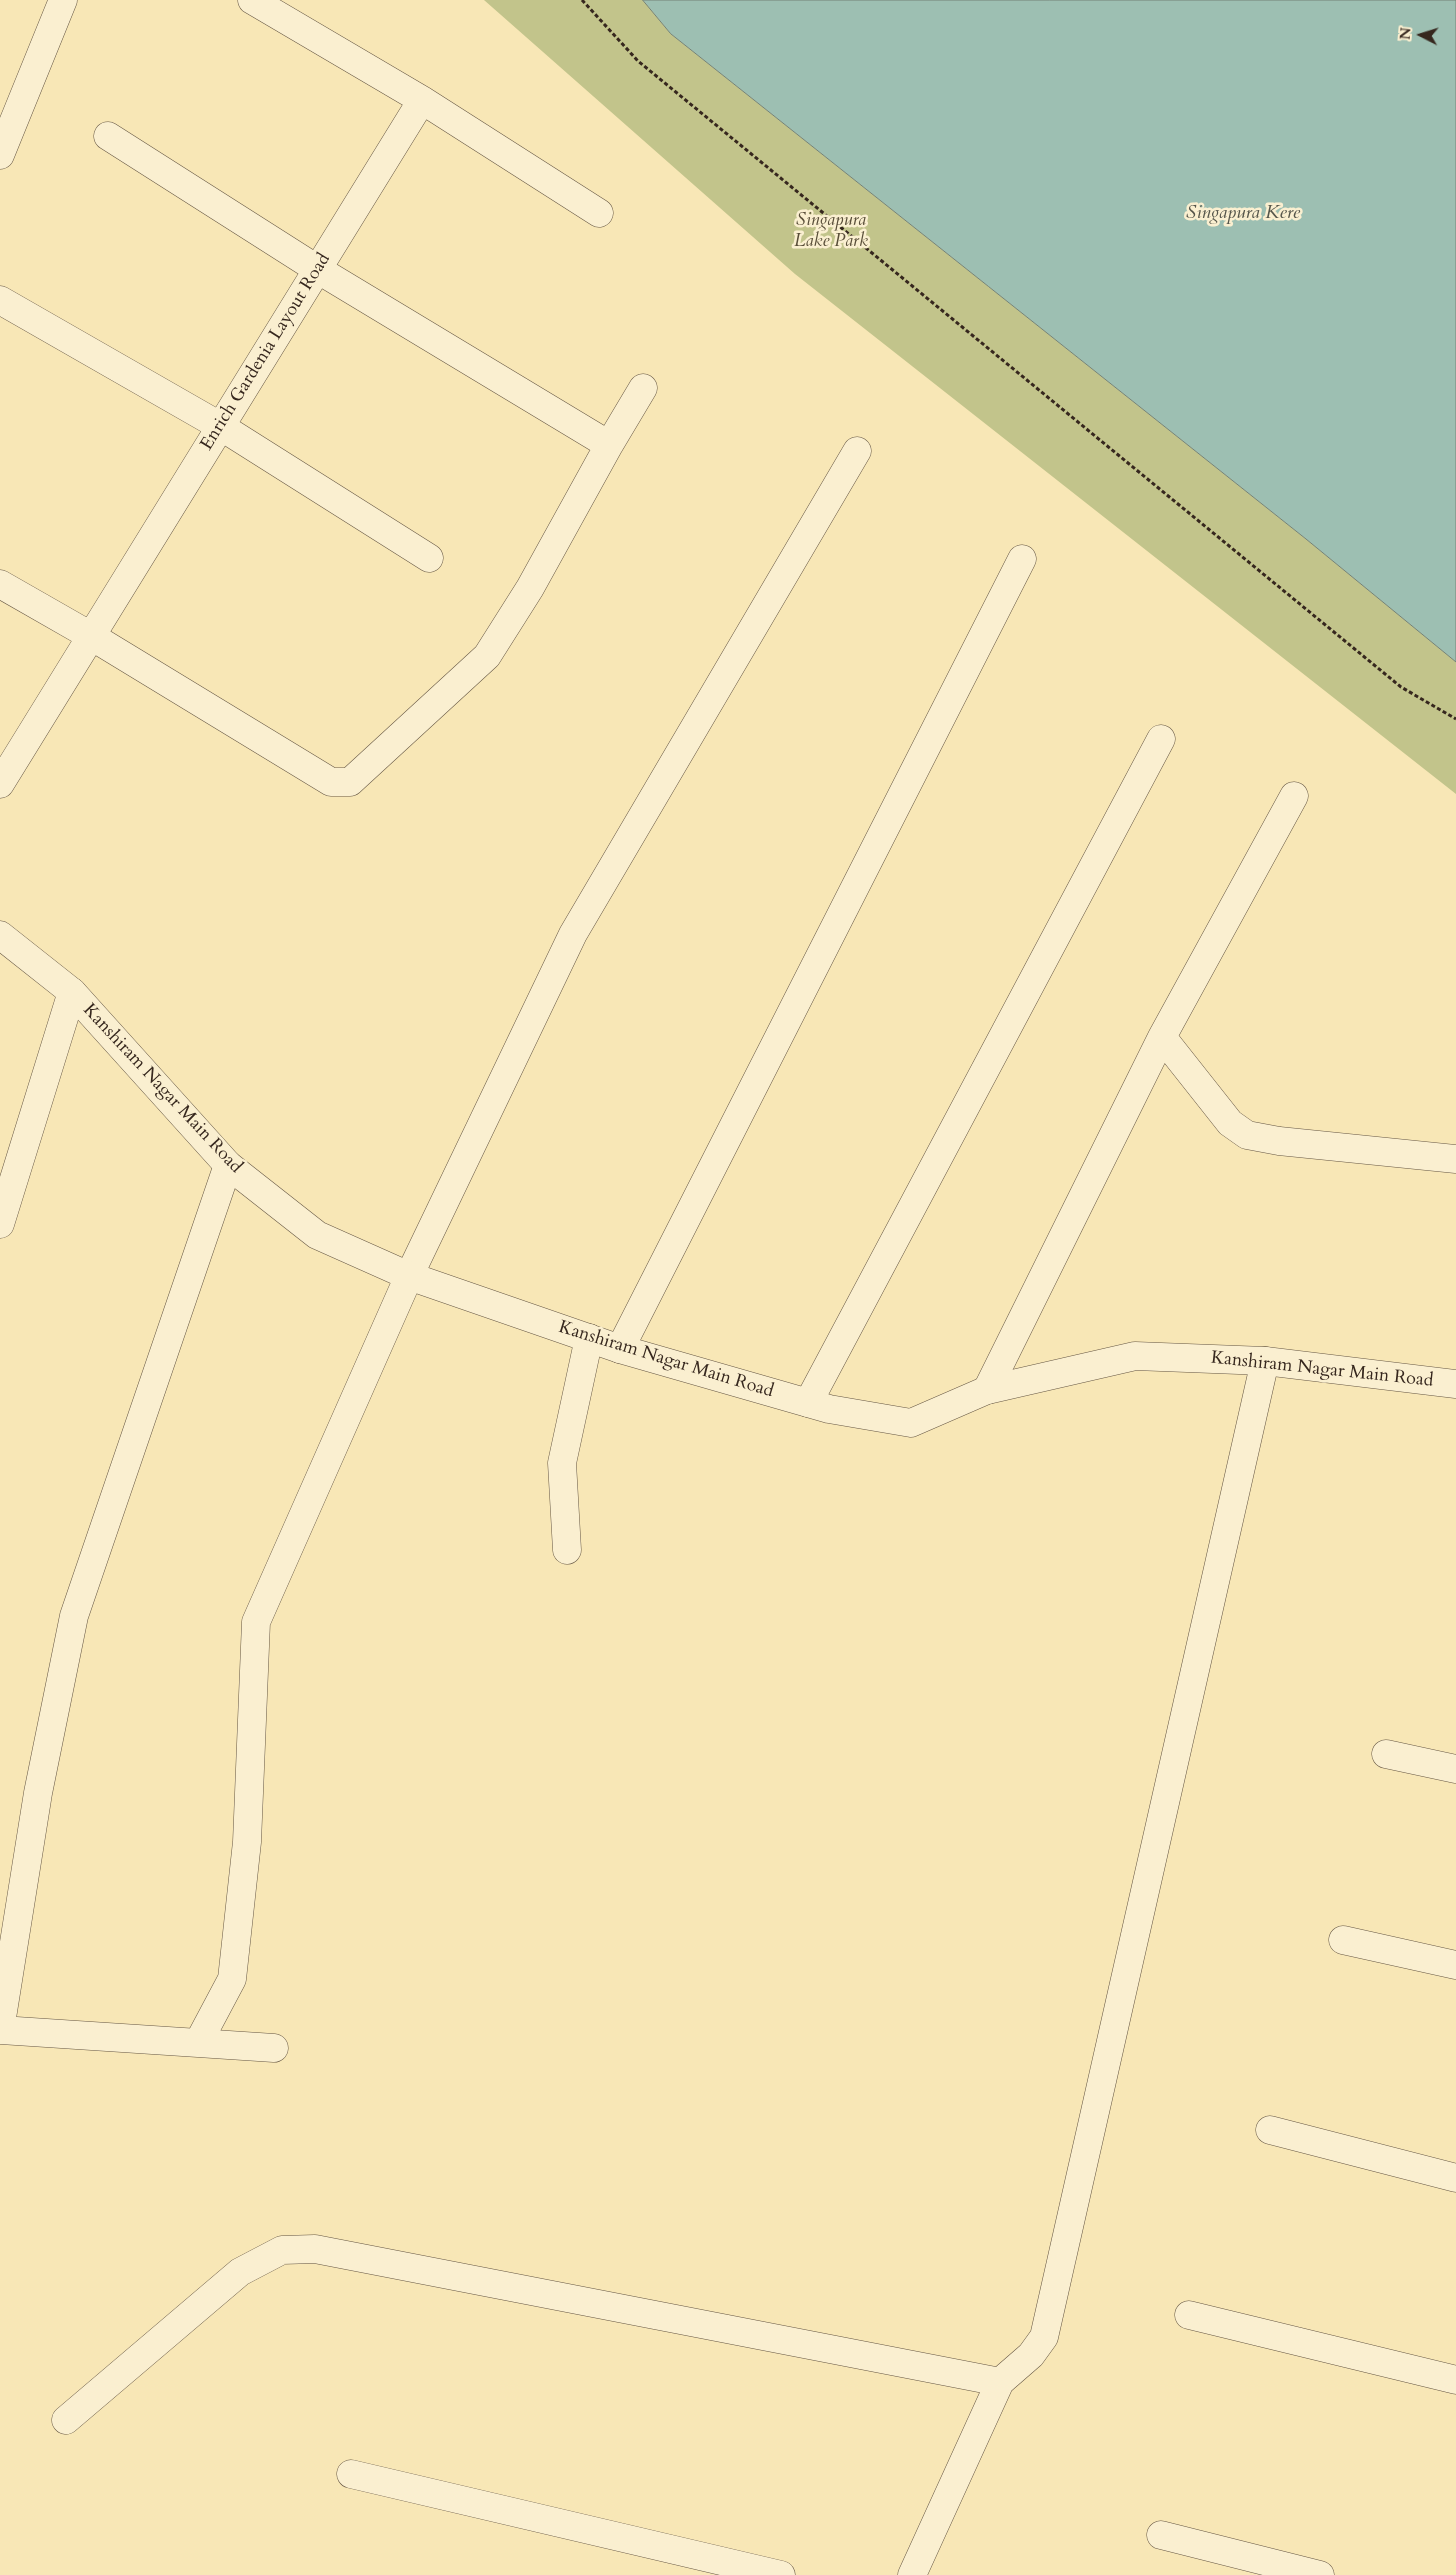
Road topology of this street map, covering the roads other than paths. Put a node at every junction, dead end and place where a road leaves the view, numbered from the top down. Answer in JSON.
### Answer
{"nodes":[{"id":1,"x":62,"y":0,"type":"edge"},
{"id":2,"x":252,"y":0,"type":"edge"},
{"id":3,"x":422,"y":100,"type":"junction"},
{"id":4,"x":108,"y":136,"type":"dead end"},
{"id":5,"x":0,"y":155,"type":"edge"},
{"id":6,"x":600,"y":212,"type":"dead end"},
{"id":7,"x":317,"y":269,"type":"junction"},
{"id":8,"x":0,"y":300,"type":"edge"},
{"id":9,"x":643,"y":388,"type":"dead end"},
{"id":10,"x":220,"y":426,"type":"junction"},
{"id":11,"x":609,"y":445,"type":"junction"},
{"id":12,"x":857,"y":451,"type":"dead end"},
{"id":13,"x":429,"y":558,"type":"dead end"},
{"id":14,"x":1022,"y":559,"type":"dead end"},
{"id":15,"x":0,"y":584,"type":"edge"},
{"id":16,"x":91,"y":636,"type":"junction"},
{"id":17,"x":1161,"y":740,"type":"dead end"},
{"id":18,"x":0,"y":784,"type":"edge"},
{"id":19,"x":1294,"y":796,"type":"dead end"},
{"id":20,"x":0,"y":935,"type":"edge"},
{"id":21,"x":72,"y":992,"type":"junction"},
{"id":22,"x":1162,"y":1037,"type":"junction"},
{"id":23,"x":1456,"y":1159,"type":"edge"},
{"id":24,"x":228,"y":1165,"type":"junction"},
{"id":25,"x":0,"y":1224,"type":"edge"},
{"id":26,"x":408,"y":1276,"type":"junction"},
{"id":27,"x":589,"y":1338,"type":"junction"},
{"id":28,"x":620,"y":1349,"type":"junction"},
{"id":29,"x":1265,"y":1361,"type":"junction"},
{"id":30,"x":1456,"y":1384,"type":"edge"},
{"id":31,"x":987,"y":1390,"type":"junction"},
{"id":32,"x":808,"y":1403,"type":"junction"},
{"id":33,"x":567,"y":1550,"type":"dead end"},
{"id":34,"x":1386,"y":1754,"type":"dead end"},
{"id":35,"x":1456,"y":1769,"type":"edge"},
{"id":36,"x":1343,"y":1940,"type":"dead end"},
{"id":37,"x":1456,"y":1965,"type":"edge"},
{"id":38,"x":0,"y":2030,"type":"edge"},
{"id":39,"x":198,"y":2043,"type":"junction"},
{"id":40,"x":274,"y":2048,"type":"dead end"},
{"id":41,"x":1270,"y":2130,"type":"dead end"},
{"id":42,"x":1456,"y":2178,"type":"edge"},
{"id":43,"x":1189,"y":2315,"type":"dead end"},
{"id":44,"x":1456,"y":2380,"type":"edge"},
{"id":45,"x":1000,"y":2382,"type":"junction"},
{"id":46,"x":66,"y":2420,"type":"dead end"},
{"id":47,"x":351,"y":2474,"type":"dead end"},
{"id":48,"x":1161,"y":2535,"type":"dead end"},
{"id":49,"x":781,"y":2575,"type":"edge"},
{"id":50,"x":912,"y":2575,"type":"edge"},
{"id":51,"x":1320,"y":2575,"type":"edge"}],
"edges":[{"from":1,"to":5,"type":"street"},
{"from":2,"to":3,"type":"street"},
{"from":3,"to":6,"type":"street"},
{"from":3,"to":7,"type":"street","name":"Enrich Gardenia Layout Road"},
{"from":4,"to":7,"type":"street"},
{"from":7,"to":10,"type":"street","name":"Enrich Gardenia Layout Road"},
{"from":7,"to":11,"type":"street"},
{"from":8,"to":10,"type":"street"},
{"from":9,"to":11,"type":"street"},
{"from":10,"to":13,"type":"street"},
{"from":10,"to":16,"type":"street","name":"Enrich Gardenia Layout Road"},
{"from":11,"to":16,"type":"street"},
{"from":12,"to":26,"type":"street"},
{"from":14,"to":28,"type":"street"},
{"from":15,"to":16,"type":"street"},
{"from":16,"to":18,"type":"street","name":"Enrich Gardenia Layout Road"},
{"from":17,"to":32,"type":"street"},
{"from":19,"to":22,"type":"street"},
{"from":20,"to":21,"type":"street","name":"Kanshiram Nagar Main Road"},
{"from":21,"to":24,"type":"street","name":"Kanshiram Nagar Main Road"},
{"from":21,"to":25,"type":"street"},
{"from":22,"to":23,"type":"street"},
{"from":22,"to":31,"type":"street"},
{"from":24,"to":26,"type":"street","name":"Kanshiram Nagar Main Road"},
{"from":24,"to":38,"type":"street"},
{"from":26,"to":27,"type":"street","name":"Kanshiram Nagar Main Road"},
{"from":26,"to":39,"type":"street"},
{"from":27,"to":28,"type":"street","name":"Kanshiram Nagar Main Road"},
{"from":27,"to":33,"type":"street"},
{"from":28,"to":32,"type":"street","name":"Kanshiram Nagar Main Road"},
{"from":29,"to":30,"type":"street","name":"Kanshiram Nagar Main Road"},
{"from":29,"to":31,"type":"street","name":"Kanshiram Nagar Main Road"},
{"from":29,"to":45,"type":"street"},
{"from":31,"to":32,"type":"street","name":"Kanshiram Nagar Main Road"},
{"from":34,"to":35,"type":"street"},
{"from":36,"to":37,"type":"street"},
{"from":38,"to":39,"type":"street"},
{"from":39,"to":40,"type":"street"},
{"from":41,"to":42,"type":"street"},
{"from":43,"to":44,"type":"street"},
{"from":45,"to":46,"type":"street"},
{"from":45,"to":50,"type":"street"},
{"from":47,"to":49,"type":"street"},
{"from":48,"to":51,"type":"street"}]}
